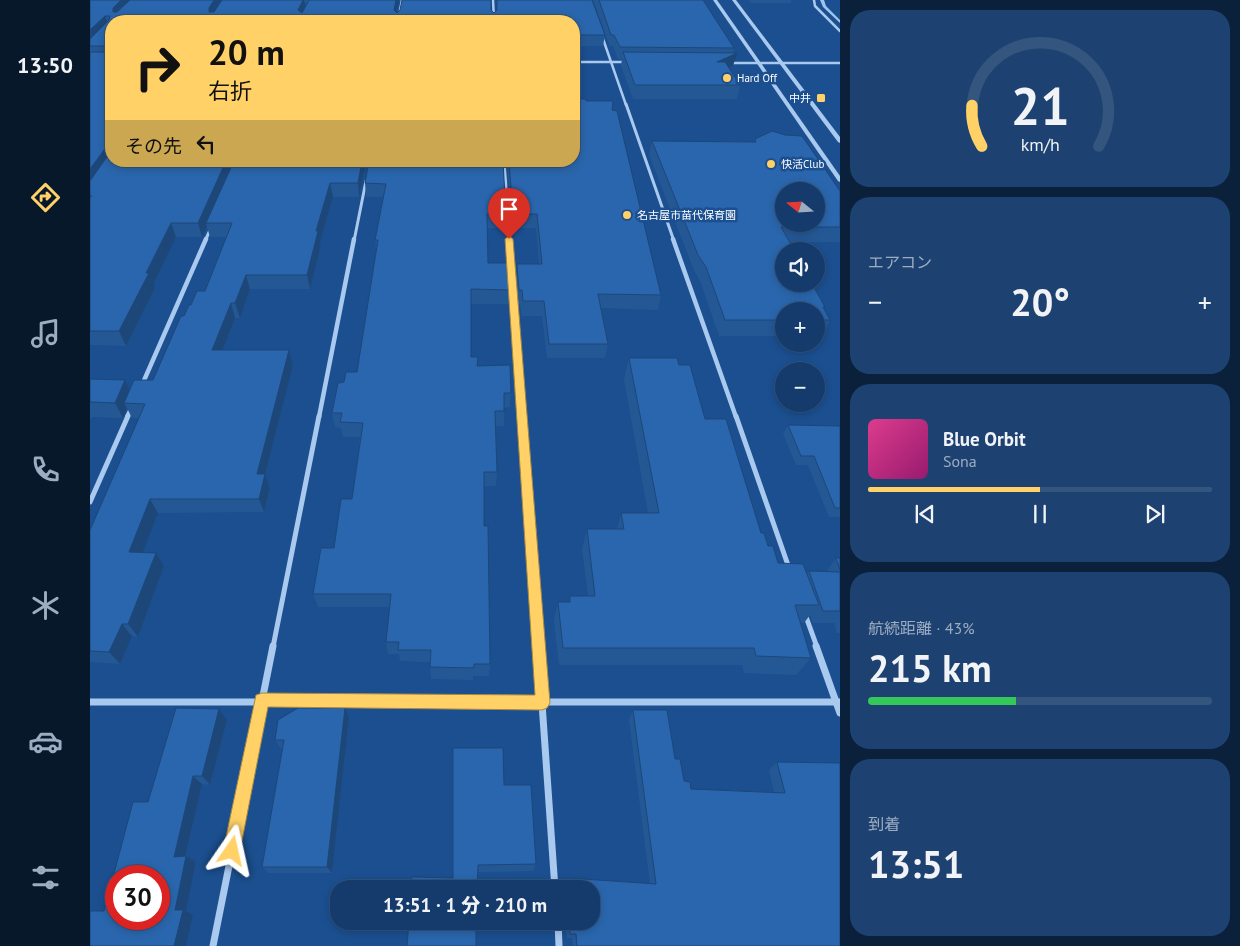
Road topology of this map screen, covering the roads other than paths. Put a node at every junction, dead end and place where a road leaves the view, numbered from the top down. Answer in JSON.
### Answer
{"nodes":[{"id":1,"x":402,"y":0,"type":"edge"},
{"id":2,"x":493,"y":0,"type":"edge"},
{"id":3,"x":715,"y":0,"type":"edge"},
{"id":4,"x":734,"y":0,"type":"edge"},
{"id":5,"x":814,"y":0,"type":"edge"},
{"id":6,"x":399,"y":15,"type":"edge"},
{"id":7,"x":494,"y":15,"type":"edge"},
{"id":8,"x":840,"y":31,"type":"edge"},
{"id":9,"x":602,"y":36,"type":"edge"},
{"id":10,"x":580,"y":62,"type":"edge"},
{"id":11,"x":611,"y":62,"type":"junction"},
{"id":12,"x":630,"y":62,"type":"edge"},
{"id":13,"x":727,"y":63,"type":"edge"},
{"id":14,"x":759,"y":63,"type":"junction"},
{"id":15,"x":781,"y":63,"type":"junction"},
{"id":16,"x":840,"y":63,"type":"edge"},
{"id":17,"x":840,"y":141,"type":"edge"},
{"id":18,"x":504,"y":167,"type":"edge"},
{"id":19,"x":368,"y":171,"type":"edge"},
{"id":20,"x":840,"y":180,"type":"edge"},
{"id":21,"x":212,"y":224,"type":"edge"},
{"id":22,"x":137,"y":395,"type":"edge"},
{"id":23,"x":134,"y":404,"type":"edge"},
{"id":24,"x":90,"y":502,"type":"edge"},
{"id":25,"x":790,"y":570,"type":"edge"},
{"id":26,"x":803,"y":608,"type":"edge"},
{"id":27,"x":262,"y":700,"type":"junction"},
{"id":28,"x":90,"y":702,"type":"edge"},
{"id":29,"x":838,"y":702,"type":"edge"},
{"id":30,"x":542,"y":703,"type":"junction"},
{"id":31,"x":840,"y":714,"type":"edge"},
{"id":32,"x":554,"y":880,"type":"edge"},
{"id":33,"x":558,"y":930,"type":"edge"},
{"id":34,"x":213,"y":946,"type":"edge"},
{"id":35,"x":559,"y":946,"type":"edge"}],
"edges":[{"from":1,"to":6,"type":"street"},
{"from":2,"to":7,"type":"street"},
{"from":3,"to":14,"type":"street"},
{"from":4,"to":15,"type":"street"},
{"from":5,"to":8,"type":"street"},
{"from":9,"to":11,"type":"street"},
{"from":10,"to":11,"type":"street"},
{"from":11,"to":12,"type":"street"},
{"from":11,"to":25,"type":"street"},
{"from":13,"to":14,"type":"street"},
{"from":14,"to":15,"type":"street"},
{"from":14,"to":20,"type":"street"},
{"from":15,"to":16,"type":"street"},
{"from":15,"to":17,"type":"street"},
{"from":18,"to":30,"type":"street"},
{"from":19,"to":27,"type":"street"},
{"from":21,"to":22,"type":"street"},
{"from":23,"to":24,"type":"street"},
{"from":26,"to":29,"type":"street"},
{"from":27,"to":28,"type":"street"},
{"from":27,"to":30,"type":"street"},
{"from":27,"to":34,"type":"street"},
{"from":29,"to":30,"type":"street"},
{"from":29,"to":31,"type":"street"},
{"from":30,"to":32,"type":"street"},
{"from":33,"to":35,"type":"street"}]}
